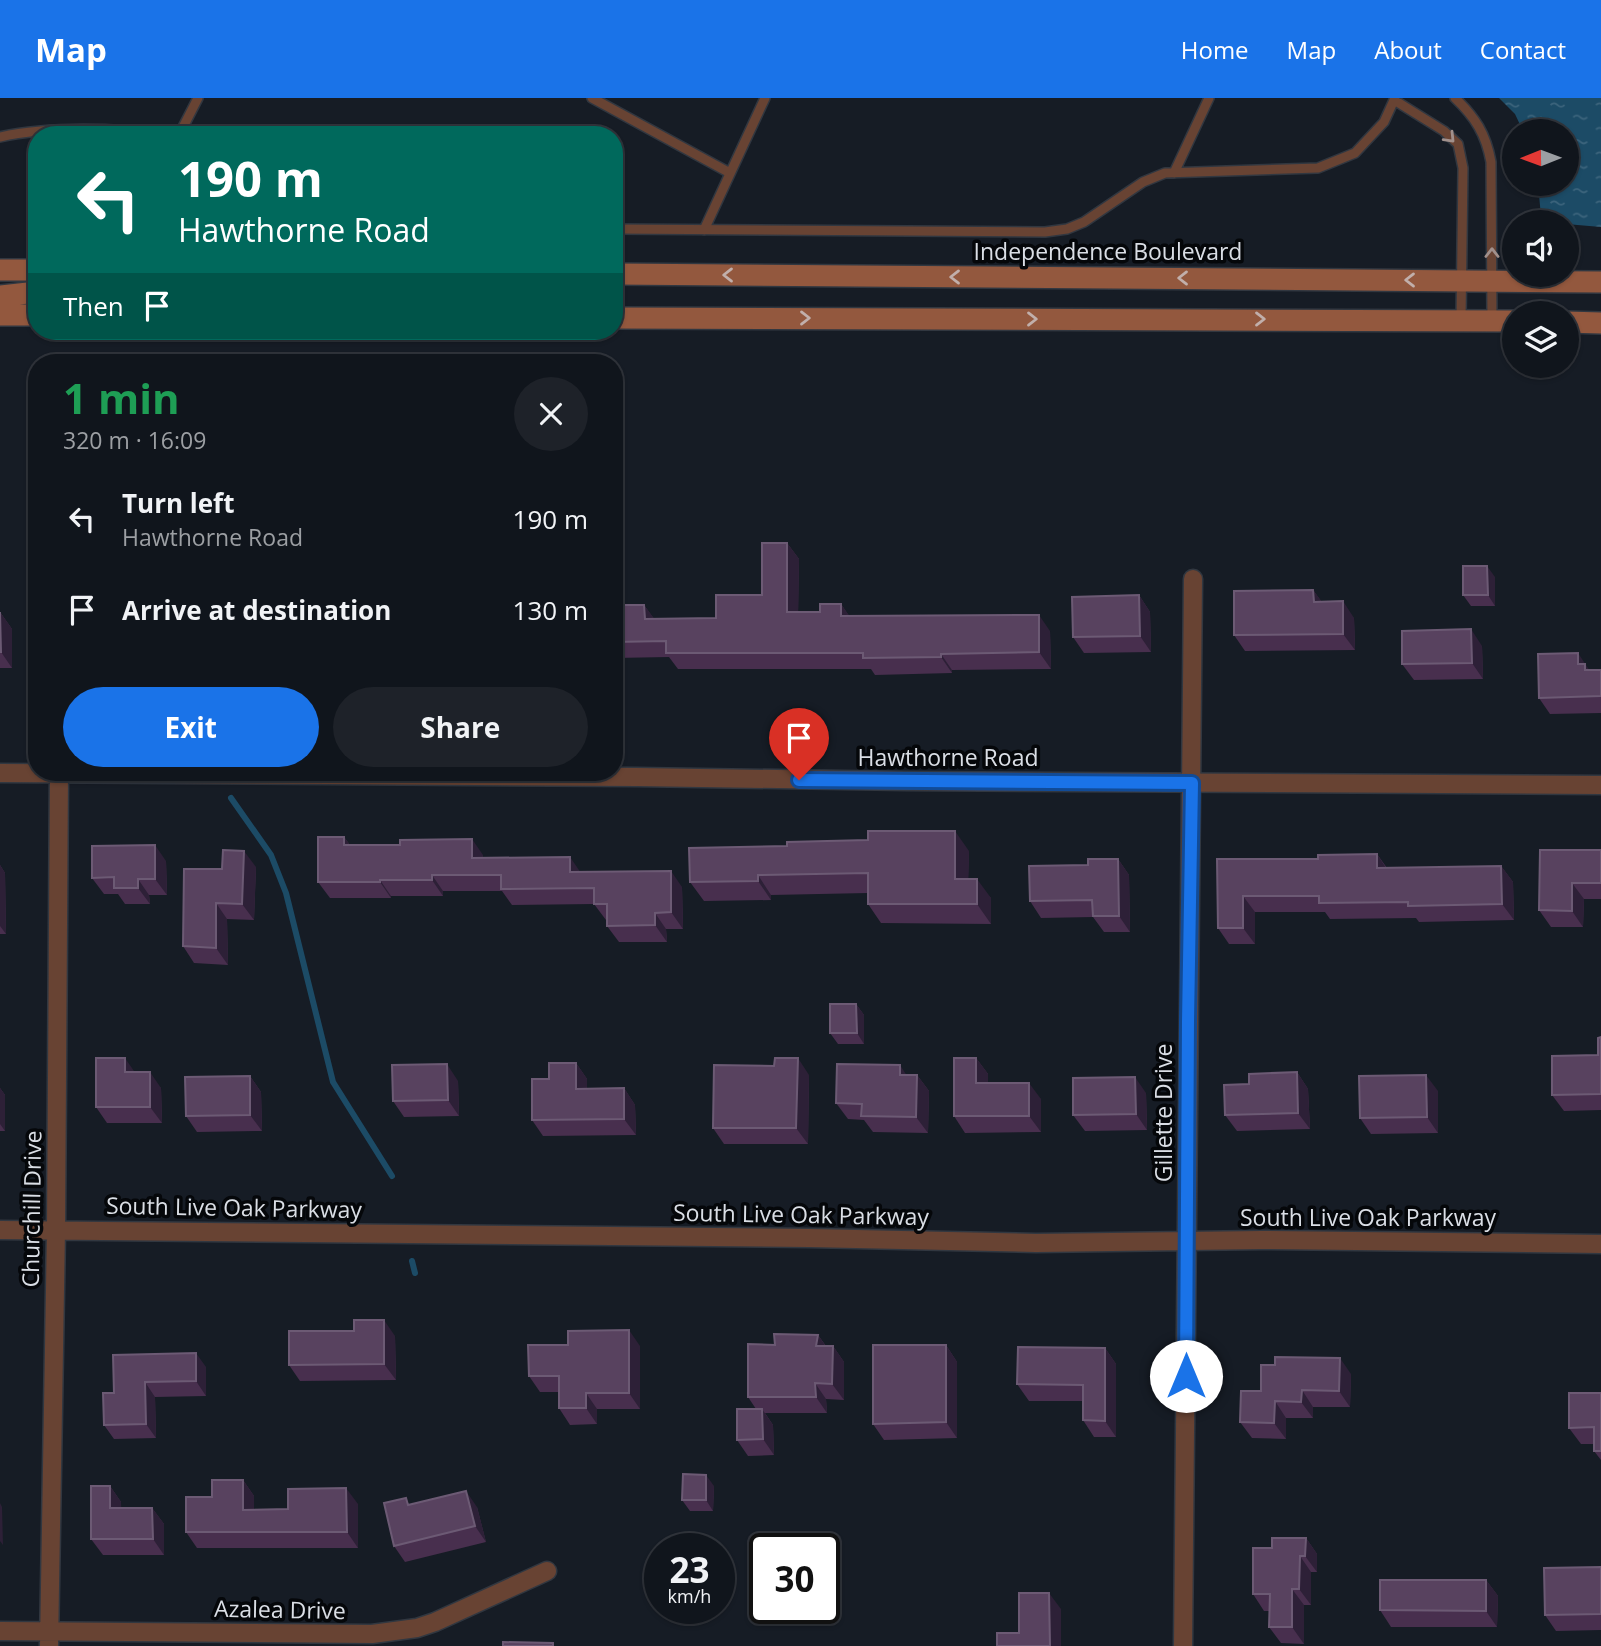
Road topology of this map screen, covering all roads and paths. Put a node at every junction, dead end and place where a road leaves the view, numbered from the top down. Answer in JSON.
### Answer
{"nodes":[{"id":1,"x":198,"y":98,"type":"edge"},
{"id":2,"x":592,"y":98,"type":"edge"},
{"id":3,"x":765,"y":98,"type":"edge"},
{"id":4,"x":1209,"y":98,"type":"edge"},
{"id":5,"x":1455,"y":98,"type":"edge"},
{"id":6,"x":1395,"y":99,"type":"edge"},
{"id":7,"x":184,"y":126,"type":"edge"},
{"id":8,"x":28,"y":135,"type":"edge"},
{"id":9,"x":0,"y":137,"type":"edge"},
{"id":10,"x":730,"y":173,"type":"junction"},
{"id":11,"x":1174,"y":173,"type":"junction"},
{"id":12,"x":623,"y":229,"type":"edge"},
{"id":13,"x":704,"y":230,"type":"junction"},
{"id":14,"x":0,"y":270,"type":"edge"},
{"id":15,"x":28,"y":271,"type":"edge"},
{"id":16,"x":623,"y":274,"type":"edge"},
{"id":17,"x":1461,"y":280,"type":"junction"},
{"id":18,"x":1492,"y":280,"type":"junction"},
{"id":19,"x":1601,"y":282,"type":"edge"},
{"id":20,"x":28,"y":293,"type":"edge"},
{"id":21,"x":0,"y":296,"type":"edge"},
{"id":22,"x":0,"y":315,"type":"edge"},
{"id":23,"x":28,"y":315,"type":"edge"},
{"id":24,"x":623,"y":318,"type":"edge"},
{"id":25,"x":1461,"y":320,"type":"junction"},
{"id":26,"x":1492,"y":321,"type":"junction"},
{"id":27,"x":1502,"y":321,"type":"edge"},
{"id":28,"x":1579,"y":322,"type":"edge"},
{"id":29,"x":1601,"y":323,"type":"edge"},
{"id":30,"x":1193,"y":579,"type":"dead end"},
{"id":31,"x":0,"y":773,"type":"edge"},
{"id":32,"x":28,"y":773,"type":"edge"},
{"id":33,"x":623,"y":778,"type":"edge"},
{"id":34,"x":59,"y":781,"type":"edge"},
{"id":35,"x":1192,"y":783,"type":"junction"},
{"id":36,"x":1601,"y":785,"type":"edge"},
{"id":37,"x":0,"y":1230,"type":"edge"},
{"id":38,"x":56,"y":1230,"type":"junction"},
{"id":39,"x":1187,"y":1241,"type":"junction"},
{"id":40,"x":1601,"y":1244,"type":"edge"},
{"id":41,"x":547,"y":1571,"type":"dead end"},
{"id":42,"x":0,"y":1631,"type":"edge"},
{"id":43,"x":49,"y":1639,"type":"edge"},
{"id":44,"x":1183,"y":1646,"type":"edge"}],
"edges":[{"from":1,"to":7,"type":"lane"},
{"from":2,"to":10,"type":"lane"},
{"from":3,"to":10,"type":"lane"},
{"from":4,"to":11,"type":"lane"},
{"from":18,"to":5,"type":"lane","one_way":true},
{"from":6,"to":11,"type":"lane"},
{"from":6,"to":17,"type":"lane","one_way":true},
{"from":8,"to":9,"type":"lane"},
{"from":10,"to":13,"type":"lane"},
{"from":11,"to":13,"type":"lane"},
{"from":12,"to":13,"type":"lane"},
{"from":14,"to":15,"type":"main road"},
{"from":17,"to":16,"type":"main road","name":"Independence Boulevard","one_way":true},
{"from":17,"to":18,"type":"main road","name":"Independence Boulevard"},
{"from":17,"to":25,"type":"lane"},
{"from":18,"to":19,"type":"main road","name":"Independence Boulevard"},
{"from":18,"to":26,"type":"lane"},
{"from":20,"to":21,"type":"main road"},
{"from":22,"to":23,"type":"main road"},
{"from":24,"to":25,"type":"main road","one_way":true},
{"from":25,"to":26,"type":"main road"},
{"from":26,"to":27,"type":"main road"},
{"from":28,"to":29,"type":"main road"},
{"from":30,"to":35,"type":"street","name":"Gillette Drive"},
{"from":31,"to":32,"type":"street","name":"Hawthorne Road"},
{"from":33,"to":35,"type":"street","name":"Hawthorne Road"},
{"from":34,"to":38,"type":"street","name":"Churchill Drive"},
{"from":35,"to":36,"type":"street","name":"Hawthorne Road"},
{"from":35,"to":39,"type":"street","name":"Gillette Drive"},
{"from":37,"to":38,"type":"street","name":"South Live Oak Parkway"},
{"from":38,"to":39,"type":"street","name":"South Live Oak Parkway"},
{"from":38,"to":43,"type":"street","name":"Churchill Drive"},
{"from":39,"to":40,"type":"street","name":"South Live Oak Parkway"},
{"from":39,"to":44,"type":"street","name":"Gillette Drive"},
{"from":41,"to":43,"type":"street","name":"Azalea Drive"},
{"from":42,"to":43,"type":"street","name":"Azalea Drive"}]}
